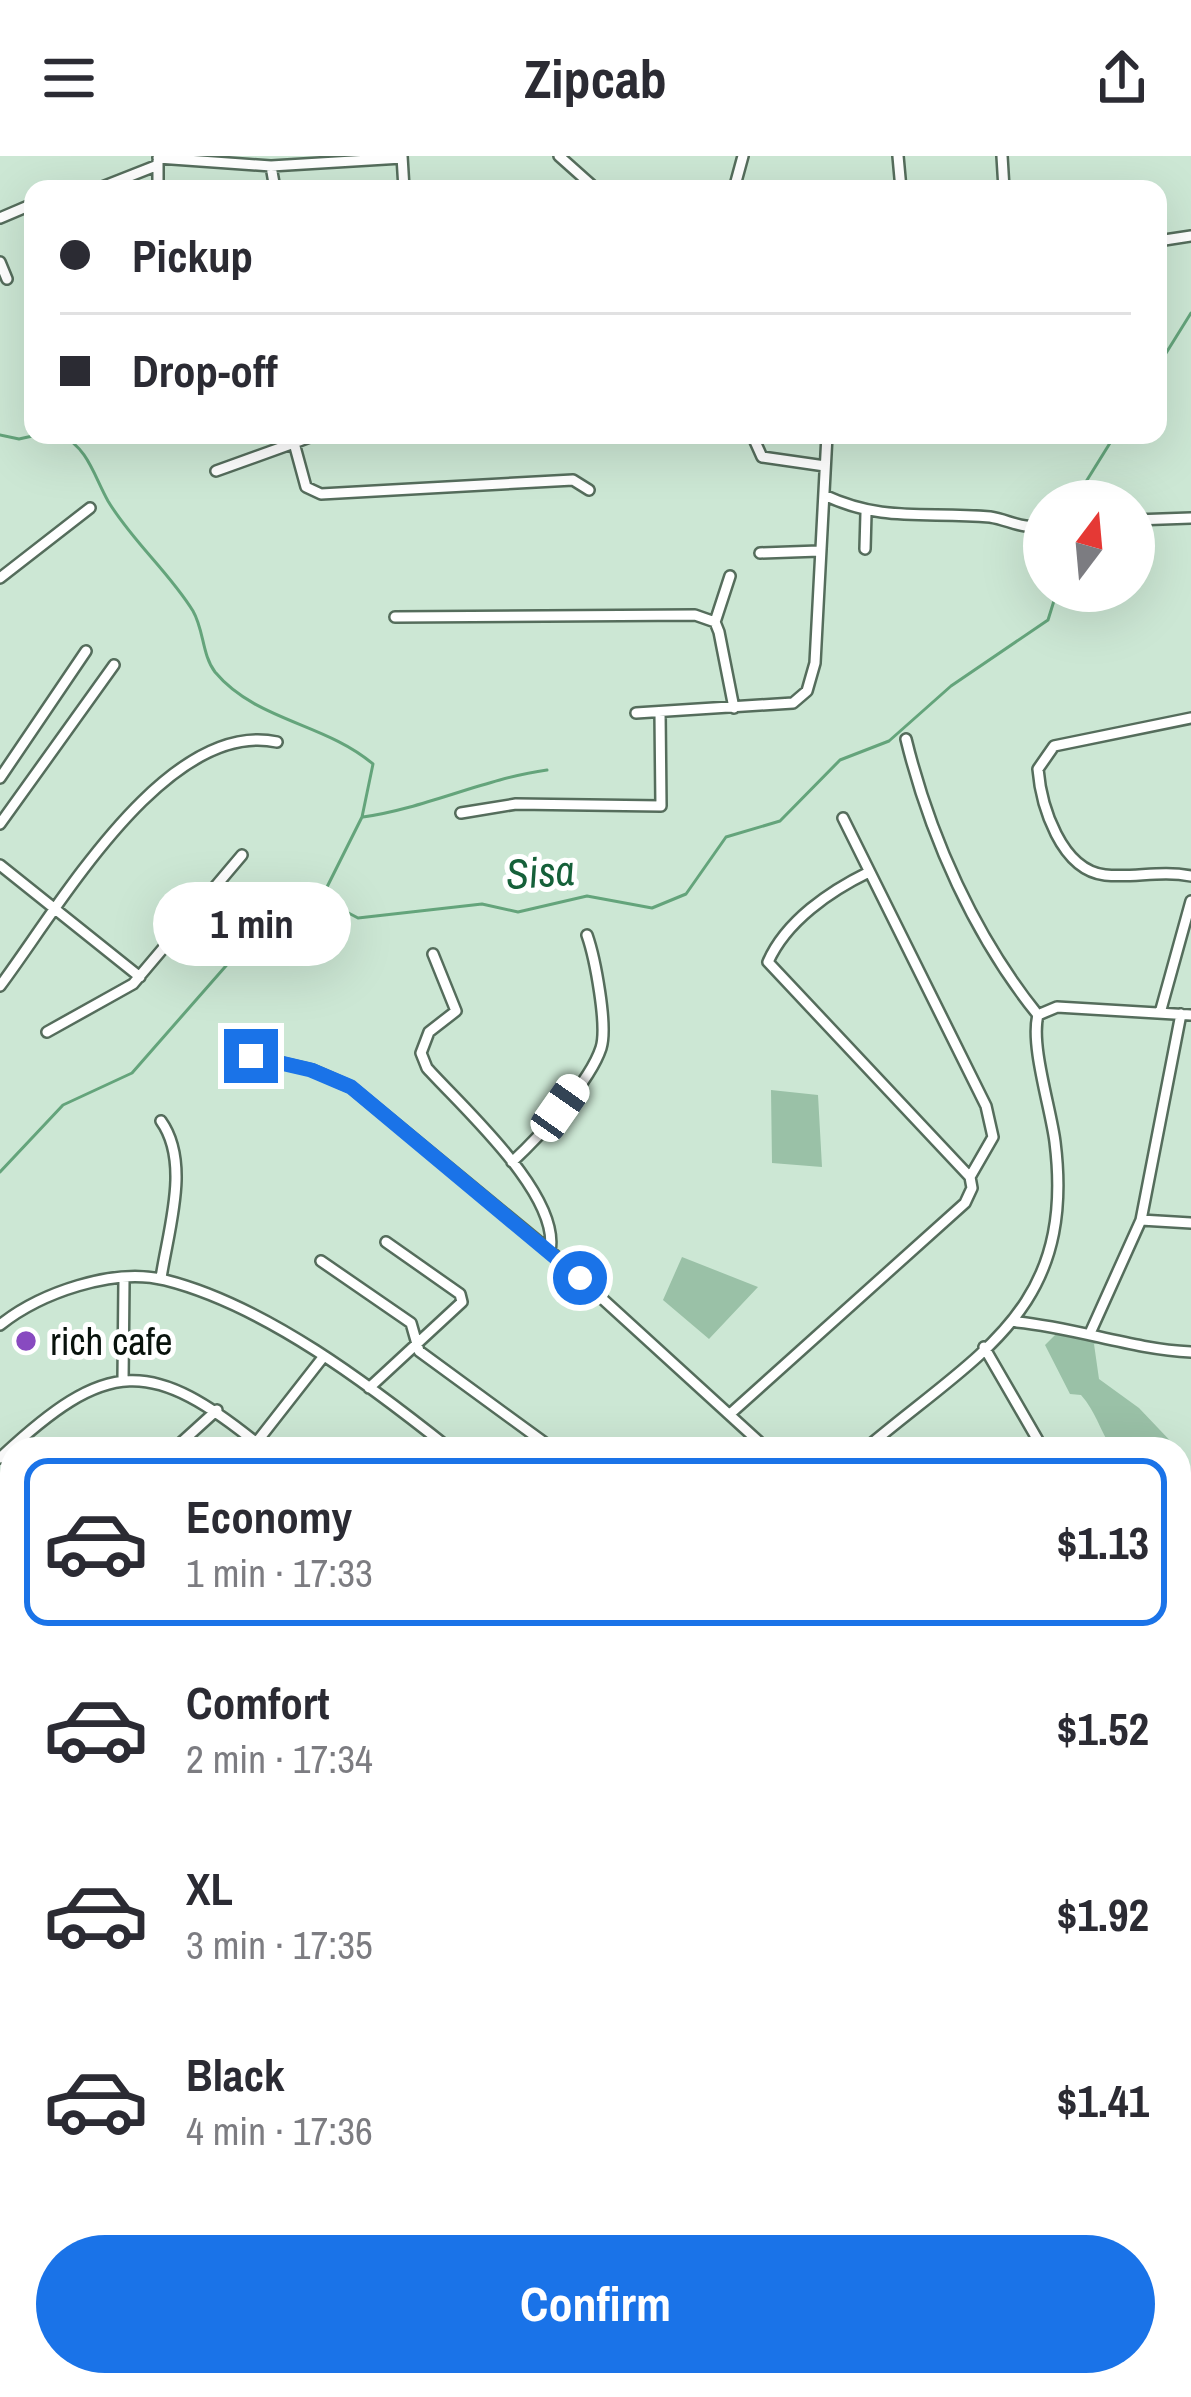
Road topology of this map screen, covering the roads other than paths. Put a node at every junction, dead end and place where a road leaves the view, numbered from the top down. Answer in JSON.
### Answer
{"nodes":[{"id":1,"x":559,"y":156,"type":"edge"},
{"id":2,"x":402,"y":157,"type":"edge"},
{"id":3,"x":158,"y":160,"type":"edge"},
{"id":4,"x":271,"y":166,"type":"junction"},
{"id":5,"x":116,"y":180,"type":"edge"},
{"id":6,"x":273,"y":180,"type":"edge"},
{"id":7,"x":586,"y":180,"type":"edge"},
{"id":8,"x":0,"y":262,"type":"edge"},
{"id":9,"x":7,"y":279,"type":"dead end"},
{"id":10,"x":291,"y":444,"type":"edge"},
{"id":11,"x":294,"y":444,"type":"edge"},
{"id":12,"x":756,"y":444,"type":"edge"},
{"id":13,"x":826,"y":444,"type":"edge"},
{"id":14,"x":825,"y":466,"type":"junction"},
{"id":15,"x":216,"y":471,"type":"dead end"},
{"id":16,"x":589,"y":490,"type":"dead end"},
{"id":17,"x":824,"y":495,"type":"junction"},
{"id":18,"x":90,"y":508,"type":"dead end"},
{"id":19,"x":866,"y":513,"type":"junction"},
{"id":20,"x":1191,"y":518,"type":"edge"},
{"id":21,"x":1155,"y":519,"type":"edge"},
{"id":22,"x":1023,"y":527,"type":"edge"},
{"id":23,"x":865,"y":549,"type":"dead end"},
{"id":24,"x":819,"y":550,"type":"junction"},
{"id":25,"x":760,"y":553,"type":"dead end"},
{"id":26,"x":730,"y":576,"type":"dead end"},
{"id":27,"x":0,"y":578,"type":"edge"},
{"id":28,"x":395,"y":617,"type":"dead end"},
{"id":29,"x":715,"y":622,"type":"junction"},
{"id":30,"x":86,"y":651,"type":"dead end"},
{"id":31,"x":114,"y":665,"type":"dead end"},
{"id":32,"x":62,"y":686,"type":"junction"},
{"id":33,"x":85,"y":705,"type":"junction"},
{"id":34,"x":734,"y":708,"type":"junction"},
{"id":35,"x":660,"y":712,"type":"junction"},
{"id":36,"x":636,"y":713,"type":"dead end"},
{"id":37,"x":1191,"y":718,"type":"edge"},
{"id":38,"x":906,"y":739,"type":"dead end"},
{"id":39,"x":277,"y":742,"type":"dead end"},
{"id":40,"x":0,"y":778,"type":"edge"},
{"id":41,"x":460,"y":813,"type":"dead end"},
{"id":42,"x":843,"y":818,"type":"dead end"},
{"id":43,"x":0,"y":824,"type":"edge"},
{"id":44,"x":242,"y":855,"type":"dead end"},
{"id":45,"x":0,"y":865,"type":"edge"},
{"id":46,"x":869,"y":872,"type":"junction"},
{"id":47,"x":1191,"y":876,"type":"edge"},
{"id":48,"x":1191,"y":901,"type":"edge"},
{"id":49,"x":56,"y":912,"type":"junction"},
{"id":50,"x":587,"y":935,"type":"dead end"},
{"id":51,"x":433,"y":954,"type":"dead end"},
{"id":52,"x":140,"y":977,"type":"junction"},
{"id":53,"x":0,"y":986,"type":"edge"},
{"id":54,"x":1160,"y":1013,"type":"junction"},
{"id":55,"x":1186,"y":1014,"type":"edge"},
{"id":56,"x":1038,"y":1016,"type":"junction"},
{"id":57,"x":47,"y":1032,"type":"dead end"},
{"id":58,"x":251,"y":1056,"type":"dead end"},
{"id":59,"x":161,"y":1121,"type":"dead end"},
{"id":60,"x":512,"y":1162,"type":"junction"},
{"id":61,"x":970,"y":1177,"type":"junction"},
{"id":62,"x":1141,"y":1220,"type":"junction"},
{"id":63,"x":1191,"y":1223,"type":"edge"},
{"id":64,"x":386,"y":1242,"type":"dead end"},
{"id":65,"x":550,"y":1251,"type":"junction"},
{"id":66,"x":320,"y":1261,"type":"dead end"},
{"id":67,"x":161,"y":1278,"type":"junction"},
{"id":68,"x":124,"y":1280,"type":"junction"},
{"id":69,"x":1017,"y":1322,"type":"junction"},
{"id":70,"x":0,"y":1324,"type":"edge"},
{"id":71,"x":1091,"y":1330,"type":"junction"},
{"id":72,"x":414,"y":1342,"type":"junction"},
{"id":73,"x":984,"y":1347,"type":"junction"},
{"id":74,"x":1191,"y":1352,"type":"edge"},
{"id":75,"x":325,"y":1356,"type":"junction"},
{"id":76,"x":123,"y":1380,"type":"junction"},
{"id":77,"x":369,"y":1388,"type":"junction"},
{"id":78,"x":217,"y":1410,"type":"junction"},
{"id":79,"x":730,"y":1414,"type":"junction"},
{"id":80,"x":25,"y":1437,"type":"edge"},
{"id":81,"x":187,"y":1437,"type":"edge"},
{"id":82,"x":249,"y":1437,"type":"edge"},
{"id":83,"x":266,"y":1437,"type":"edge"},
{"id":84,"x":434,"y":1437,"type":"edge"},
{"id":85,"x":537,"y":1437,"type":"edge"},
{"id":86,"x":754,"y":1437,"type":"edge"},
{"id":87,"x":879,"y":1437,"type":"edge"},
{"id":88,"x":1036,"y":1437,"type":"edge"}],
"edges":[{"from":1,"to":7,"type":"street"},
{"from":2,"to":4,"type":"street"},
{"from":3,"to":4,"type":"street"},
{"from":3,"to":5,"type":"street"},
{"from":4,"to":6,"type":"street"},
{"from":8,"to":9,"type":"street"},
{"from":10,"to":15,"type":"street"},
{"from":11,"to":16,"type":"street"},
{"from":12,"to":14,"type":"street"},
{"from":13,"to":14,"type":"street"},
{"from":14,"to":17,"type":"street"},
{"from":17,"to":19,"type":"street"},
{"from":17,"to":24,"type":"street"},
{"from":18,"to":27,"type":"street"},
{"from":19,"to":22,"type":"street"},
{"from":19,"to":23,"type":"street"},
{"from":20,"to":21,"type":"street"},
{"from":24,"to":25,"type":"street"},
{"from":24,"to":34,"type":"street"},
{"from":26,"to":29,"type":"street"},
{"from":28,"to":29,"type":"street"},
{"from":29,"to":34,"type":"street"},
{"from":30,"to":32,"type":"street"},
{"from":31,"to":33,"type":"street"},
{"from":32,"to":33,"type":"street"},
{"from":32,"to":40,"type":"street"},
{"from":33,"to":43,"type":"street"},
{"from":34,"to":35,"type":"street"},
{"from":35,"to":36,"type":"street"},
{"from":35,"to":41,"type":"street"},
{"from":37,"to":47,"type":"street"},
{"from":38,"to":56,"type":"street"},
{"from":39,"to":49,"type":"street"},
{"from":42,"to":46,"type":"street"},
{"from":44,"to":52,"type":"street"},
{"from":45,"to":49,"type":"street"},
{"from":46,"to":61,"type":"street"},
{"from":46,"to":61,"type":"street"},
{"from":48,"to":54,"type":"street"},
{"from":49,"to":52,"type":"street"},
{"from":49,"to":53,"type":"street"},
{"from":50,"to":60,"type":"street"},
{"from":51,"to":60,"type":"street"},
{"from":52,"to":57,"type":"street"},
{"from":54,"to":55,"type":"street"},
{"from":54,"to":56,"type":"street"},
{"from":55,"to":62,"type":"street"},
{"from":56,"to":69,"type":"street"},
{"from":58,"to":65,"type":"street"},
{"from":59,"to":67,"type":"street"},
{"from":60,"to":65,"type":"street"},
{"from":61,"to":79,"type":"street"},
{"from":62,"to":63,"type":"street"},
{"from":62,"to":71,"type":"street"},
{"from":64,"to":72,"type":"street"},
{"from":65,"to":79,"type":"street"},
{"from":66,"to":72,"type":"street"},
{"from":67,"to":68,"type":"street"},
{"from":67,"to":75,"type":"street"},
{"from":68,"to":70,"type":"street"},
{"from":68,"to":76,"type":"street"},
{"from":69,"to":71,"type":"street"},
{"from":69,"to":73,"type":"street"},
{"from":71,"to":74,"type":"street"},
{"from":72,"to":77,"type":"street"},
{"from":72,"to":85,"type":"street"},
{"from":73,"to":87,"type":"street"},
{"from":73,"to":88,"type":"street"},
{"from":75,"to":77,"type":"street"},
{"from":75,"to":83,"type":"street"},
{"from":76,"to":78,"type":"street"},
{"from":76,"to":80,"type":"street"},
{"from":77,"to":84,"type":"street"},
{"from":78,"to":81,"type":"street"},
{"from":78,"to":82,"type":"street"},
{"from":79,"to":86,"type":"street"}]}
